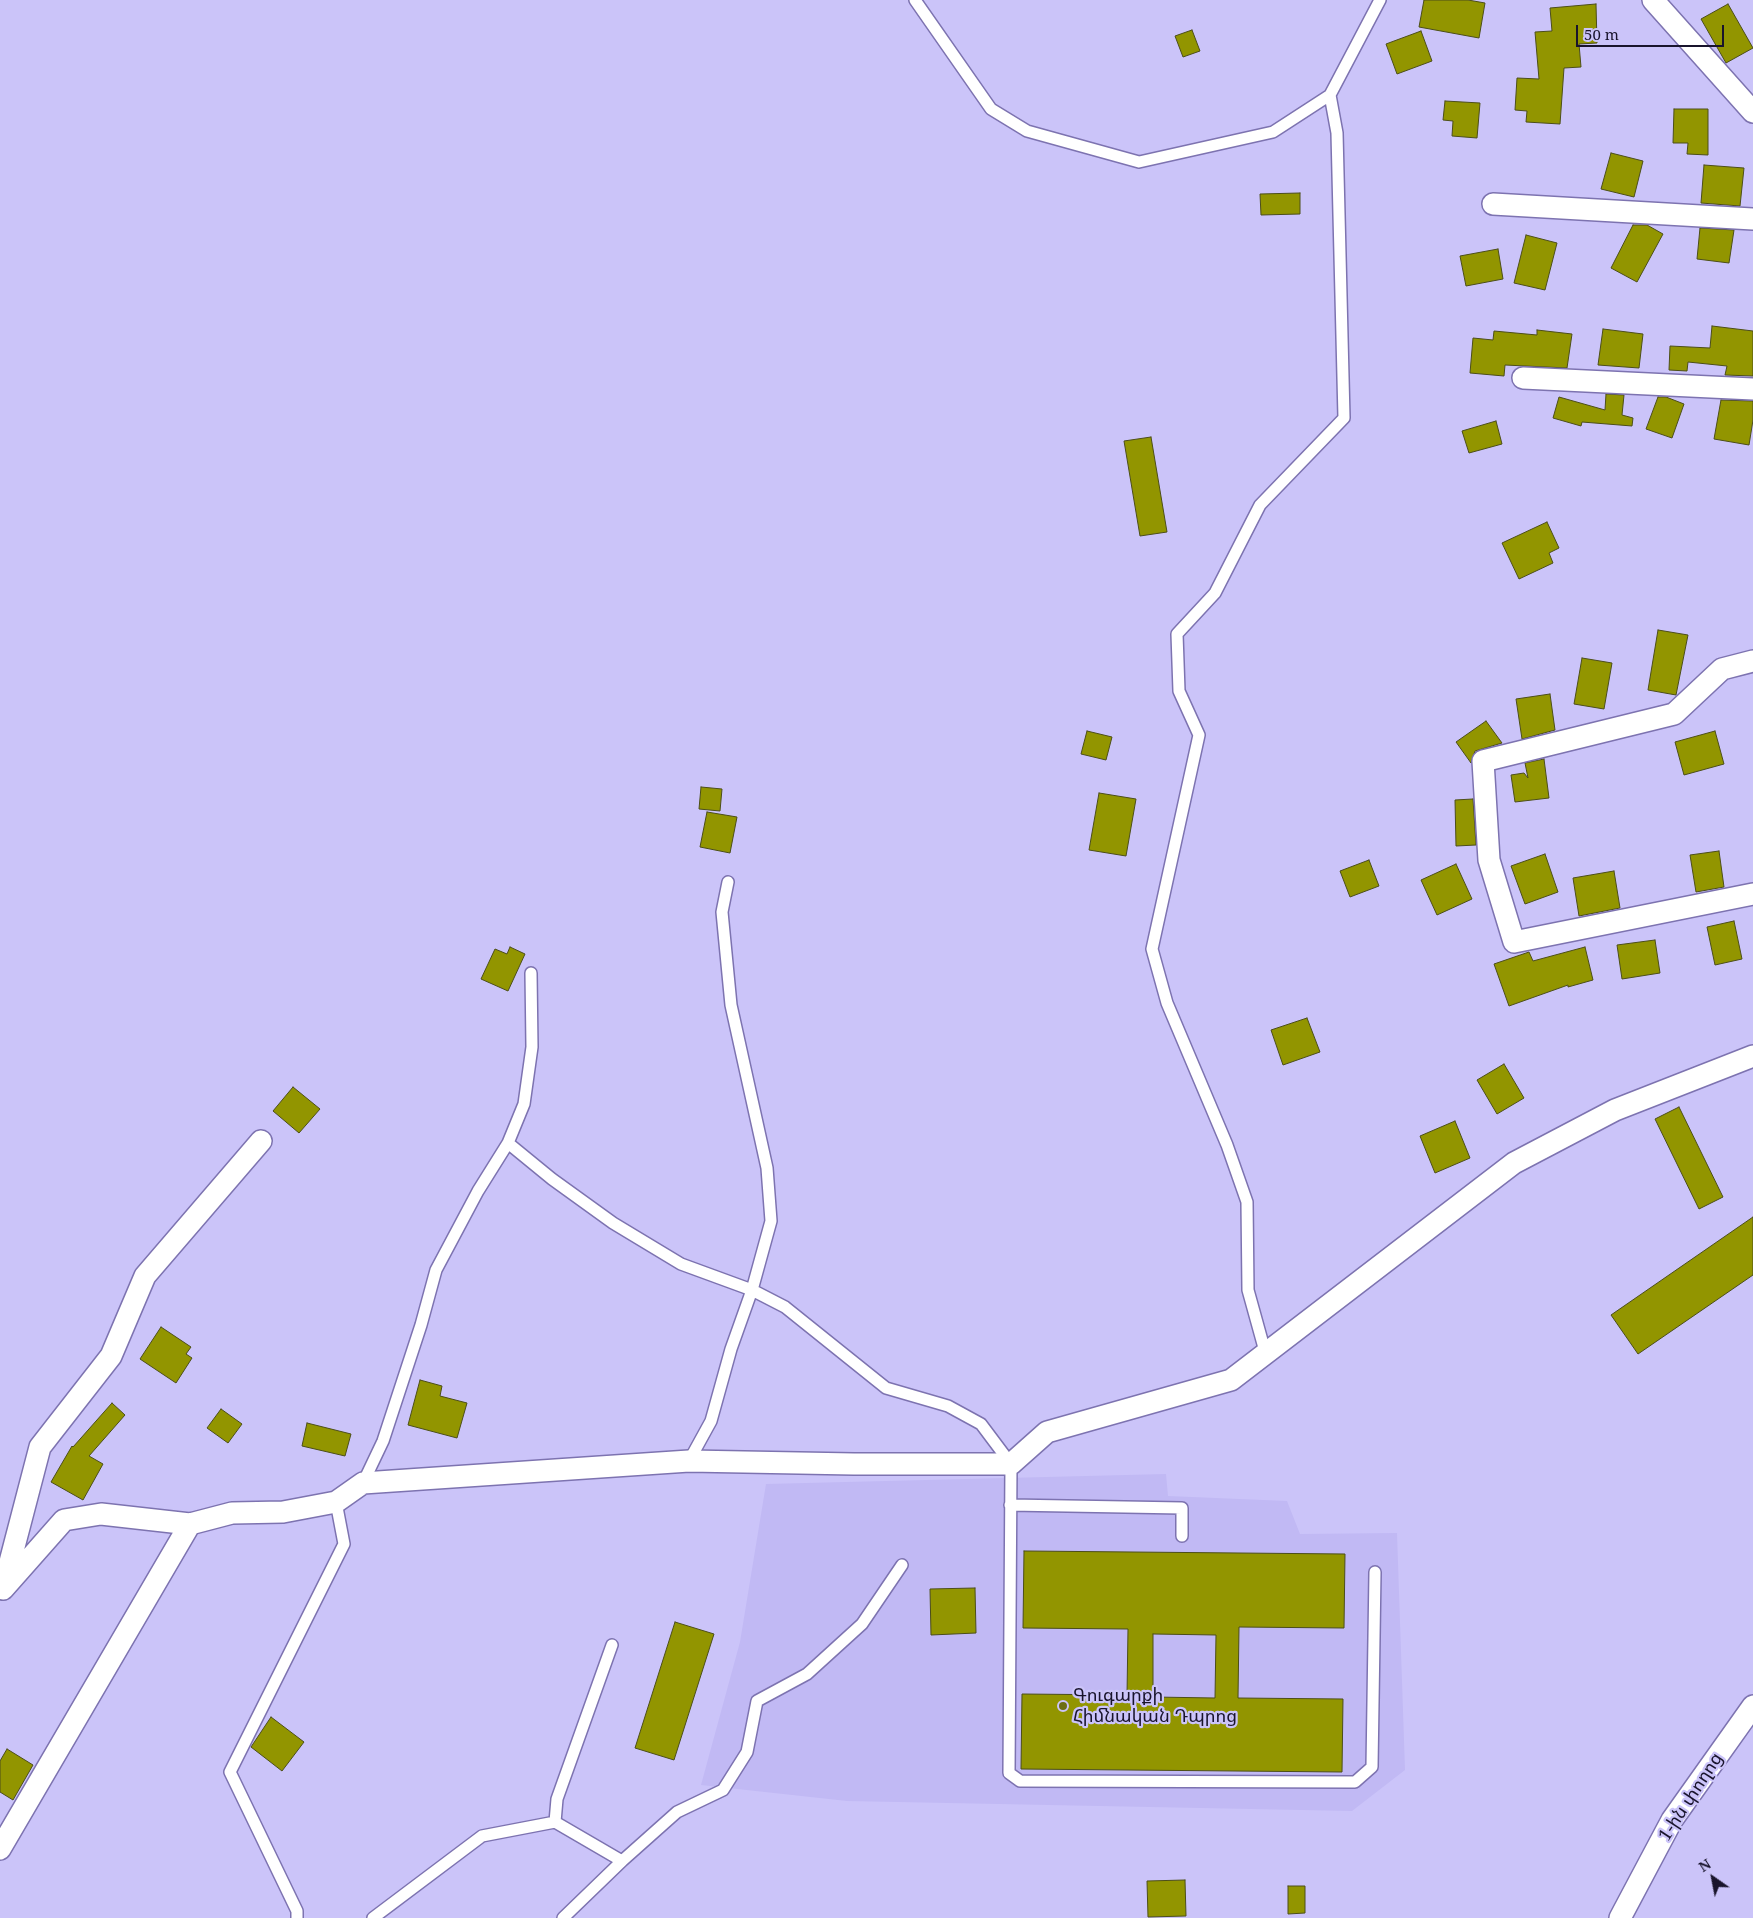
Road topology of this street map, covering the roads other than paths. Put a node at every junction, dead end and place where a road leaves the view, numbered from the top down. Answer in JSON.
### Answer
{"nodes":[{"id":1,"x":915,"y":0,"type":"edge"},
{"id":2,"x":1380,"y":0,"type":"edge"},
{"id":3,"x":1653,"y":0,"type":"edge"},
{"id":4,"x":1330,"y":95,"type":"junction"},
{"id":5,"x":1753,"y":112,"type":"edge"},
{"id":6,"x":1493,"y":204,"type":"dead end"},
{"id":7,"x":1753,"y":219,"type":"edge"},
{"id":8,"x":1523,"y":378,"type":"dead end"},
{"id":9,"x":1753,"y":389,"type":"edge"},
{"id":10,"x":1753,"y":661,"type":"edge"},
{"id":11,"x":728,"y":882,"type":"dead end"},
{"id":12,"x":1753,"y":894,"type":"edge"},
{"id":13,"x":531,"y":973,"type":"dead end"},
{"id":14,"x":1753,"y":1056,"type":"edge"},
{"id":15,"x":261,"y":1141,"type":"dead end"},
{"id":16,"x":508,"y":1143,"type":"junction"},
{"id":17,"x":752,"y":1290,"type":"junction"},
{"id":18,"x":1266,"y":1355,"type":"junction"},
{"id":19,"x":689,"y":1461,"type":"junction"},
{"id":20,"x":1011,"y":1464,"type":"junction"},
{"id":21,"x":363,"y":1483,"type":"junction"},
{"id":22,"x":336,"y":1502,"type":"junction"},
{"id":23,"x":1010,"y":1505,"type":"junction"},
{"id":24,"x":190,"y":1524,"type":"junction"},
{"id":25,"x":1182,"y":1536,"type":"dead end"},
{"id":26,"x":902,"y":1565,"type":"dead end"},
{"id":27,"x":1374,"y":1572,"type":"dead end"},
{"id":28,"x":1,"y":1590,"type":"edge"},
{"id":29,"x":612,"y":1645,"type":"dead end"},
{"id":30,"x":1753,"y":1706,"type":"edge"},
{"id":31,"x":555,"y":1822,"type":"junction"},
{"id":32,"x":0,"y":1849,"type":"edge"},
{"id":33,"x":622,"y":1861,"type":"junction"},
{"id":34,"x":297,"y":1918,"type":"edge"},
{"id":35,"x":373,"y":1918,"type":"edge"},
{"id":36,"x":563,"y":1918,"type":"edge"},
{"id":37,"x":1620,"y":1918,"type":"edge"}],
"edges":[{"from":1,"to":4,"type":"lane"},
{"from":2,"to":4,"type":"lane"},
{"from":3,"to":5,"type":"street"},
{"from":4,"to":18,"type":"lane"},
{"from":6,"to":7,"type":"street"},
{"from":8,"to":9,"type":"street"},
{"from":10,"to":12,"type":"street"},
{"from":11,"to":17,"type":"lane"},
{"from":13,"to":16,"type":"lane"},
{"from":14,"to":18,"type":"street"},
{"from":15,"to":28,"type":"street"},
{"from":16,"to":17,"type":"lane"},
{"from":16,"to":21,"type":"lane"},
{"from":17,"to":19,"type":"lane"},
{"from":17,"to":20,"type":"lane"},
{"from":18,"to":20,"type":"street"},
{"from":19,"to":20,"type":"street"},
{"from":19,"to":21,"type":"street"},
{"from":20,"to":23,"type":"lane"},
{"from":21,"to":22,"type":"street"},
{"from":22,"to":24,"type":"street"},
{"from":22,"to":34,"type":"lane"},
{"from":23,"to":25,"type":"lane"},
{"from":23,"to":27,"type":"lane"},
{"from":24,"to":28,"type":"street"},
{"from":24,"to":32,"type":"street"},
{"from":26,"to":33,"type":"lane"},
{"from":29,"to":31,"type":"lane"},
{"from":30,"to":37,"type":"street","name":"1-ին փողոց"},
{"from":31,"to":33,"type":"lane"},
{"from":31,"to":35,"type":"lane"},
{"from":33,"to":36,"type":"lane"}]}
